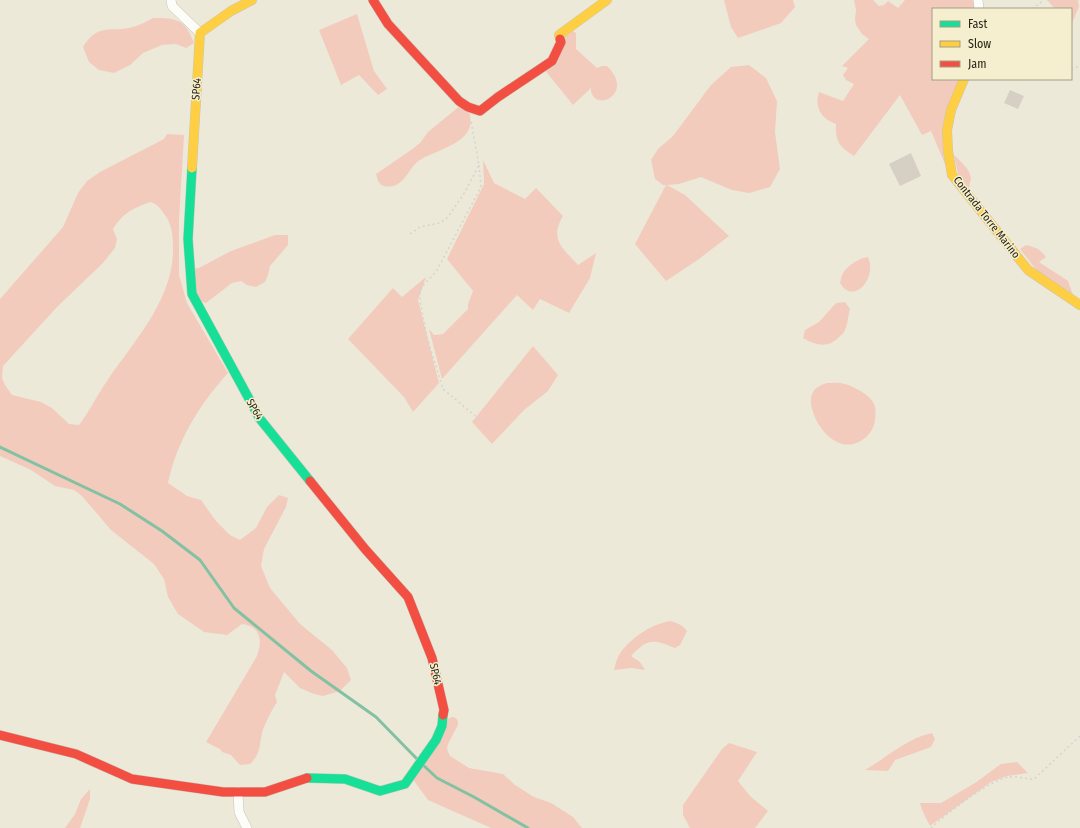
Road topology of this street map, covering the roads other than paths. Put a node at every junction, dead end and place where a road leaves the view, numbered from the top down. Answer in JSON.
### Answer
{"nodes":[{"id":1,"x":171,"y":0,"type":"edge"},
{"id":2,"x":252,"y":0,"type":"edge"},
{"id":3,"x":373,"y":0,"type":"edge"},
{"id":4,"x":607,"y":0,"type":"edge"},
{"id":5,"x":200,"y":33,"type":"junction"},
{"id":6,"x":964,"y":80,"type":"edge"},
{"id":7,"x":1080,"y":305,"type":"edge"},
{"id":8,"x":0,"y":735,"type":"edge"},
{"id":9,"x":238,"y":792,"type":"junction"},
{"id":10,"x":247,"y":828,"type":"edge"}],
"edges":[{"from":1,"to":5,"type":"street"},
{"from":2,"to":5,"type":"street"},
{"from":3,"to":4,"type":"street"},
{"from":5,"to":9,"type":"street","name":"SP64","number":"SP64"},
{"from":6,"to":7,"type":"street","name":"Contrada Torre Marino"},
{"from":8,"to":9,"type":"street","number":"SP64"},
{"from":9,"to":10,"type":"street"}]}
